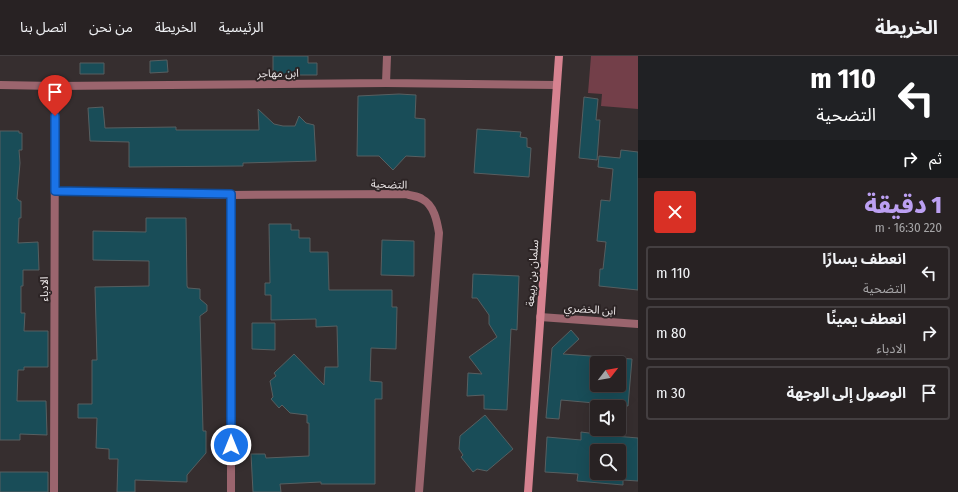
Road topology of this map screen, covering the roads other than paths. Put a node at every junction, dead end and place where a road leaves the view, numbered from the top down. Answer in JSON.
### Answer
{"nodes":[{"id":1,"x":387,"y":56,"type":"edge"},
{"id":2,"x":558,"y":56,"type":"edge"},
{"id":3,"x":386,"y":83,"type":"junction"},
{"id":4,"x":556,"y":84,"type":"junction"},
{"id":5,"x":0,"y":85,"type":"edge"},
{"id":6,"x":54,"y":86,"type":"junction"},
{"id":7,"x":55,"y":191,"type":"junction"},
{"id":8,"x":231,"y":194,"type":"junction"},
{"id":9,"x":540,"y":317,"type":"junction"},
{"id":10,"x":638,"y":324,"type":"edge"},
{"id":11,"x":54,"y":492,"type":"edge"},
{"id":12,"x":231,"y":492,"type":"edge"},
{"id":13,"x":419,"y":492,"type":"edge"},
{"id":14,"x":528,"y":492,"type":"edge"}],
"edges":[{"from":1,"to":3,"type":"street"},
{"from":2,"to":4,"type":"street","name":"سلمان بن ربيعة"},
{"from":3,"to":4,"type":"street","name":"ابن مهاجر"},
{"from":3,"to":6,"type":"street","name":"ابن مهاجر"},
{"from":4,"to":9,"type":"street","name":"سلمان بن ربيعة"},
{"from":5,"to":6,"type":"street","name":"ابن مهاجر"},
{"from":6,"to":7,"type":"street","name":"الادباء"},
{"from":7,"to":8,"type":"street","name":"التضحية"},
{"from":7,"to":11,"type":"street","name":"الادباء"},
{"from":8,"to":12,"type":"street"},
{"from":8,"to":13,"type":"street","name":"التضحية"},
{"from":9,"to":10,"type":"street","name":"ابن الخضري"},
{"from":9,"to":14,"type":"street","name":"سلمان بن ربيعة"}]}
